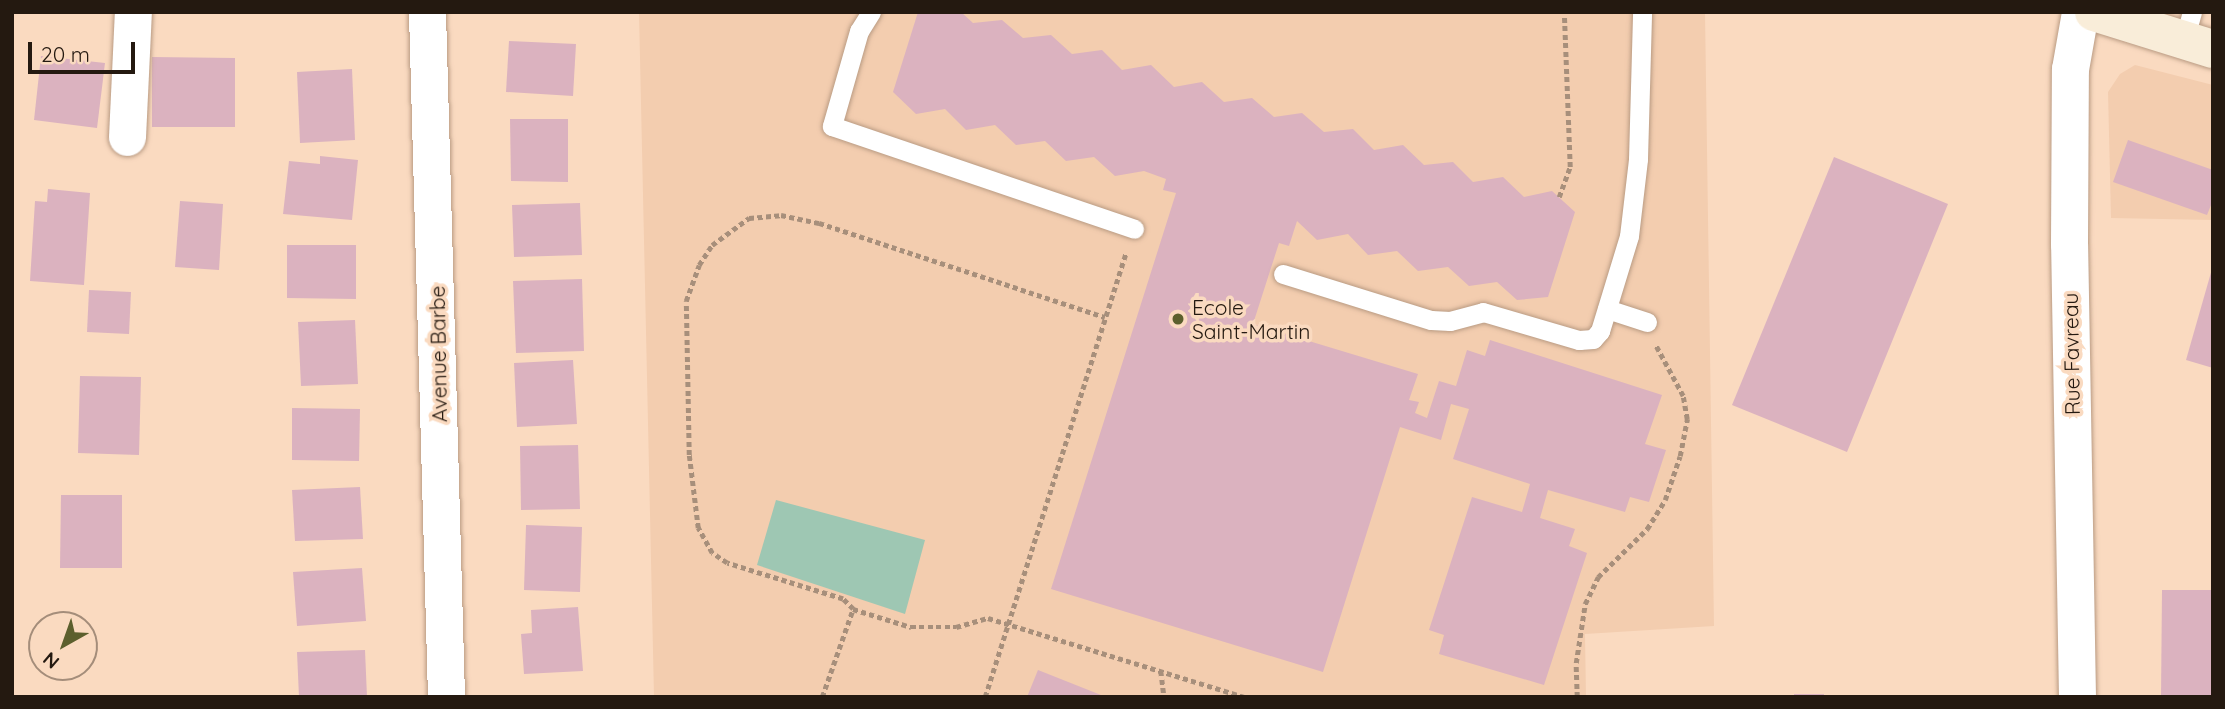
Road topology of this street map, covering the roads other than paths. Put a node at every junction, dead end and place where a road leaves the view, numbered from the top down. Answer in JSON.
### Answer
{"nodes":[{"id":1,"x":133,"y":12,"type":"edge"},
{"id":2,"x":427,"y":12,"type":"edge"},
{"id":3,"x":871,"y":12,"type":"edge"},
{"id":4,"x":1642,"y":12,"type":"edge"},
{"id":5,"x":2080,"y":12,"type":"edge"},
{"id":6,"x":2094,"y":12,"type":"edge"},
{"id":7,"x":2196,"y":34,"type":"edge"},
{"id":8,"x":127,"y":137,"type":"dead end"},
{"id":9,"x":1134,"y":229,"type":"road end"},
{"id":10,"x":1283,"y":274,"type":"dead end"},
{"id":11,"x":1607,"y":309,"type":"junction"},
{"id":12,"x":1647,"y":323,"type":"dead end"},
{"id":13,"x":446,"y":697,"type":"edge"},
{"id":14,"x":2077,"y":697,"type":"edge"}],
"edges":[{"from":1,"to":8,"type":"street"},
{"from":2,"to":13,"type":"street","name":"Avenue Barbe"},
{"from":3,"to":9,"type":"lane"},
{"from":4,"to":11,"type":"lane"},
{"from":5,"to":14,"type":"street","name":"Rue Favreau"},
{"from":6,"to":7,"type":"main road"},
{"from":10,"to":11,"type":"lane"},
{"from":11,"to":12,"type":"lane"}]}
